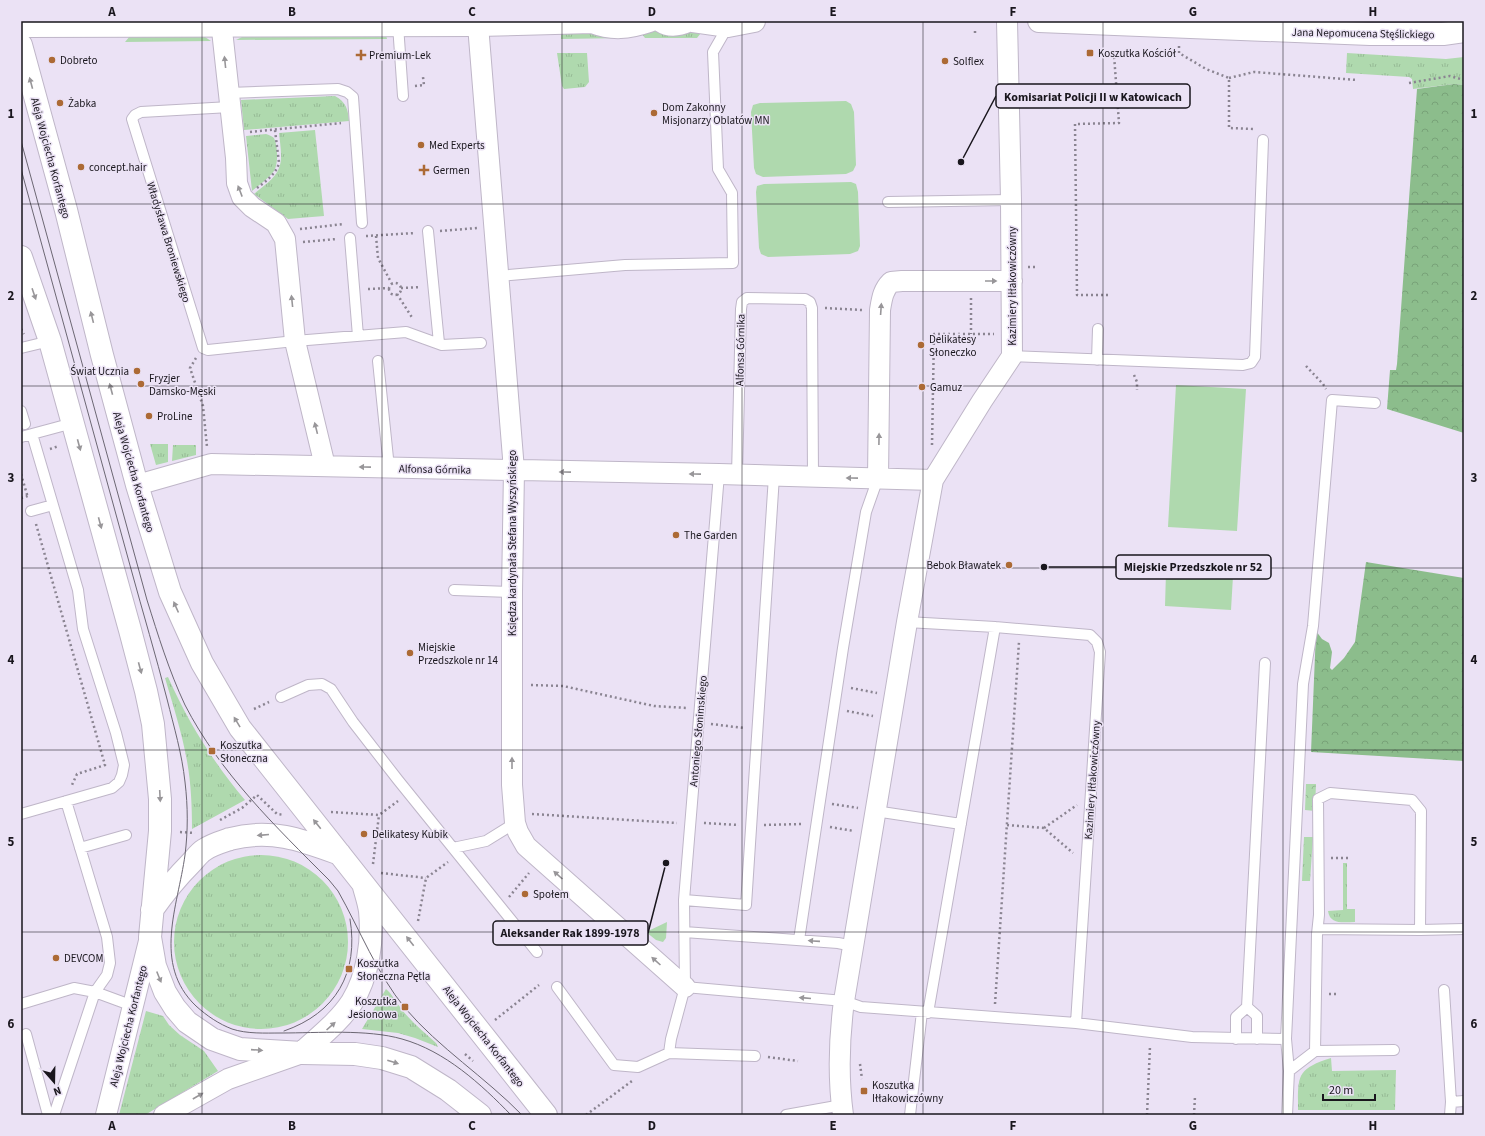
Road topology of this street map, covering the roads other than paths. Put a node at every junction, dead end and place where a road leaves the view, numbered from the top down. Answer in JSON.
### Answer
{"nodes":[{"id":1,"x":592,"y":21,"type":"edge"},
{"id":2,"x":649,"y":21,"type":"edge"},
{"id":3,"x":661,"y":21,"type":"edge"},
{"id":4,"x":688,"y":21,"type":"edge"},
{"id":5,"x":693,"y":21,"type":"edge"},
{"id":6,"x":754,"y":21,"type":"edge"},
{"id":7,"x":1007,"y":21,"type":"edge"},
{"id":8,"x":1039,"y":21,"type":"edge"},
{"id":9,"x":126,"y":23,"type":"edge"},
{"id":10,"x":221,"y":23,"type":"edge"},
{"id":11,"x":454,"y":23,"type":"edge"},
{"id":12,"x":1142,"y":23,"type":"edge"},
{"id":13,"x":398,"y":25,"type":"junction"},
{"id":14,"x":478,"y":25,"type":"junction"},
{"id":15,"x":21,"y":26,"type":"edge"},
{"id":16,"x":728,"y":26,"type":"junction"},
{"id":17,"x":1464,"y":31,"type":"edge"},
{"id":18,"x":21,"y":45,"type":"edge"},
{"id":19,"x":403,"y":96,"type":"dead end"},
{"id":20,"x":230,"y":100,"type":"junction"},
{"id":21,"x":1263,"y":140,"type":"road end"},
{"id":22,"x":1011,"y":200,"type":"junction"},
{"id":23,"x":888,"y":202,"type":"dead end"},
{"id":24,"x":362,"y":223,"type":"road end"},
{"id":25,"x":428,"y":232,"type":"road end"},
{"id":26,"x":350,"y":238,"type":"road end"},
{"id":27,"x":21,"y":257,"type":"edge"},
{"id":28,"x":498,"y":276,"type":"junction"},
{"id":29,"x":1012,"y":282,"type":"junction"},
{"id":30,"x":1098,"y":329,"type":"dead end"},
{"id":31,"x":358,"y":336,"type":"junction"},
{"id":32,"x":50,"y":341,"type":"junction"},
{"id":33,"x":296,"y":341,"type":"junction"},
{"id":34,"x":439,"y":343,"type":"junction"},
{"id":35,"x":481,"y":343,"type":"dead end"},
{"id":36,"x":21,"y":348,"type":"edge"},
{"id":37,"x":1012,"y":356,"type":"junction"},
{"id":38,"x":1097,"y":360,"type":"junction"},
{"id":39,"x":378,"y":361,"type":"dead end"},
{"id":40,"x":1375,"y":403,"type":"dead end"},
{"id":41,"x":21,"y":411,"type":"edge"},
{"id":42,"x":73,"y":423,"type":"junction"},
{"id":43,"x":25,"y":424,"type":"dead end"},
{"id":44,"x":32,"y":434,"type":"junction"},
{"id":45,"x":21,"y":437,"type":"edge"},
{"id":46,"x":325,"y":466,"type":"junction"},
{"id":47,"x":389,"y":468,"type":"junction"},
{"id":48,"x":514,"y":470,"type":"junction"},
{"id":49,"x":728,"y":474,"type":"junction"},
{"id":50,"x":774,"y":476,"type":"junction"},
{"id":51,"x":813,"y":477,"type":"junction"},
{"id":52,"x":878,"y":478,"type":"junction"},
{"id":53,"x":933,"y":480,"type":"junction"},
{"id":54,"x":137,"y":485,"type":"junction"},
{"id":55,"x":53,"y":505,"type":"junction"},
{"id":56,"x":32,"y":511,"type":"road end"},
{"id":57,"x":454,"y":590,"type":"dead end"},
{"id":58,"x":512,"y":592,"type":"junction"},
{"id":59,"x":907,"y":622,"type":"junction"},
{"id":60,"x":995,"y":627,"type":"junction"},
{"id":61,"x":1265,"y":663,"type":"dead end"},
{"id":62,"x":281,"y":697,"type":"dead end"},
{"id":63,"x":66,"y":801,"type":"junction"},
{"id":64,"x":869,"y":810,"type":"junction"},
{"id":65,"x":21,"y":814,"type":"edge"},
{"id":66,"x":521,"y":819,"type":"junction"},
{"id":67,"x":961,"y":824,"type":"junction"},
{"id":68,"x":126,"y":835,"type":"dead end"},
{"id":69,"x":80,"y":848,"type":"junction"},
{"id":70,"x":456,"y":851,"type":"junction"},
{"id":71,"x":341,"y":855,"type":"junction"},
{"id":72,"x":371,"y":874,"type":"junction"},
{"id":73,"x":684,"y":900,"type":"junction"},
{"id":74,"x":152,"y":912,"type":"junction"},
{"id":75,"x":1318,"y":929,"type":"junction"},
{"id":76,"x":1464,"y":929,"type":"edge"},
{"id":77,"x":1420,"y":930,"type":"junction"},
{"id":78,"x":684,"y":932,"type":"junction"},
{"id":79,"x":150,"y":937,"type":"junction"},
{"id":80,"x":799,"y":940,"type":"junction"},
{"id":81,"x":853,"y":946,"type":"junction"},
{"id":82,"x":537,"y":952,"type":"dead end"},
{"id":83,"x":557,"y":987,"type":"dead end"},
{"id":84,"x":685,"y":987,"type":"junction"},
{"id":85,"x":1444,"y":990,"type":"dead end"},
{"id":86,"x":95,"y":992,"type":"junction"},
{"id":87,"x":844,"y":1001,"type":"junction"},
{"id":88,"x":21,"y":1004,"type":"edge"},
{"id":89,"x":133,"y":1006,"type":"junction"},
{"id":90,"x":1247,"y":1007,"type":"junction"},
{"id":91,"x":925,"y":1013,"type":"junction"},
{"id":92,"x":1076,"y":1023,"type":"junction"},
{"id":93,"x":26,"y":1034,"type":"dead end"},
{"id":94,"x":1236,"y":1039,"type":"junction"},
{"id":95,"x":1257,"y":1039,"type":"junction"},
{"id":96,"x":1286,"y":1039,"type":"junction"},
{"id":97,"x":1394,"y":1050,"type":"dead end"},
{"id":98,"x":26,"y":1051,"type":"edge"},
{"id":99,"x":1315,"y":1051,"type":"junction"},
{"id":100,"x":302,"y":1053,"type":"junction"},
{"id":101,"x":669,"y":1053,"type":"junction"},
{"id":102,"x":756,"y":1056,"type":"dead end"},
{"id":103,"x":1290,"y":1071,"type":"junction"},
{"id":104,"x":1464,"y":1101,"type":"edge"},
{"id":105,"x":1451,"y":1102,"type":"junction"},
{"id":106,"x":843,"y":1110,"type":"edge"},
{"id":107,"x":48,"y":1115,"type":"edge"},
{"id":108,"x":54,"y":1115,"type":"edge"},
{"id":109,"x":106,"y":1115,"type":"edge"},
{"id":110,"x":164,"y":1115,"type":"edge"},
{"id":111,"x":480,"y":1115,"type":"edge"},
{"id":112,"x":546,"y":1115,"type":"edge"},
{"id":113,"x":786,"y":1115,"type":"edge"},
{"id":114,"x":910,"y":1115,"type":"edge"},
{"id":115,"x":1287,"y":1115,"type":"edge"},
{"id":116,"x":1450,"y":1115,"type":"edge"}],
"edges":[{"from":1,"to":2,"type":"main road"},
{"from":1,"to":14,"type":"main road"},
{"from":3,"to":4,"type":"main road"},
{"from":5,"to":16,"type":"main road"},
{"from":6,"to":16,"type":"main road"},
{"from":7,"to":22,"type":"street","name":"Kazimiery Iłłakowiczówny"},
{"from":8,"to":12,"type":"main road","name":"Jana Nepomucena Stęślickiego"},
{"from":9,"to":10,"type":"main road"},
{"from":9,"to":15,"type":"main road"},
{"from":10,"to":13,"type":"main road"},
{"from":20,"to":10,"type":"street","one_way":true},
{"from":11,"to":13,"type":"main road"},
{"from":11,"to":14,"type":"main road"},
{"from":12,"to":17,"type":"main road","name":"Jana Nepomucena Stęślickiego"},
{"from":13,"to":19,"type":"lane"},
{"from":14,"to":28,"type":"street","name":"Księdza kardynała Stefana Wyszyńskiego"},
{"from":16,"to":28,"type":"lane"},
{"from":54,"to":18,"type":"main road","name":"Aleja Wojciecha Korfantego","one_way":true},
{"from":20,"to":24,"type":"lane","name":"Władysława Broniewskiego"},
{"from":33,"to":20,"type":"street","one_way":true},
{"from":20,"to":33,"type":"lane","name":"Władysława Broniewskiego"},
{"from":21,"to":38,"type":"lane"},
{"from":22,"to":23,"type":"lane"},
{"from":22,"to":29,"type":"street","name":"Kazimiery Iłłakowiczówny"},
{"from":25,"to":34,"type":"lane"},
{"from":26,"to":31,"type":"lane"},
{"from":27,"to":32,"type":"main road","one_way":true},
{"from":28,"to":48,"type":"street","name":"Księdza kardynała Stefana Wyszyńskiego"},
{"from":29,"to":37,"type":"street","name":"Kazimiery Iłłakowiczówny"},
{"from":52,"to":29,"type":"street","one_way":true},
{"from":30,"to":38,"type":"lane"},
{"from":31,"to":33,"type":"lane"},
{"from":31,"to":34,"type":"lane"},
{"from":32,"to":36,"type":"lane"},
{"from":32,"to":42,"type":"main road"},
{"from":46,"to":33,"type":"street","one_way":true},
{"from":34,"to":35,"type":"lane"},
{"from":37,"to":38,"type":"lane"},
{"from":37,"to":53,"type":"street","name":"Kazimiery Iłłakowiczówny"},
{"from":39,"to":47,"type":"lane"},
{"from":40,"to":96,"type":"lane"},
{"from":41,"to":43,"type":"lane"},
{"from":42,"to":44,"type":"lane"},
{"from":42,"to":74,"type":"main road","one_way":true},
{"from":44,"to":45,"type":"lane"},
{"from":44,"to":55,"type":"lane"},
{"from":47,"to":46,"type":"street","name":"Alfonsa Górnika","one_way":true},
{"from":46,"to":54,"type":"street","name":"Alfonsa Górnika"},
{"from":47,"to":48,"type":"street","name":"Alfonsa Górnika"},
{"from":49,"to":48,"type":"street","name":"Alfonsa Górnika","one_way":true},
{"from":48,"to":58,"type":"street","name":"Księdza kardynała Stefana Wyszyńskiego"},
{"from":49,"to":50,"type":"street","name":"Alfonsa Górnika"},
{"from":49,"to":51,"type":"lane","name":"Alfonsa Górnika"},
{"from":49,"to":73,"type":"lane","name":"Antoniego Słonimskiego"},
{"from":50,"to":51,"type":"street","name":"Alfonsa Górnika"},
{"from":50,"to":73,"type":"lane"},
{"from":52,"to":51,"type":"street","name":"Alfonsa Górnika","one_way":true},
{"from":52,"to":53,"type":"street","name":"Alfonsa Górnika"},
{"from":52,"to":80,"type":"lane"},
{"from":53,"to":59,"type":"street","name":"Kazimiery Iłłakowiczówny"},
{"from":71,"to":54,"type":"main road","name":"Aleja Wojciecha Korfantego","one_way":true},
{"from":55,"to":56,"type":"lane"},
{"from":55,"to":63,"type":"lane"},
{"from":57,"to":58,"type":"lane"},
{"from":66,"to":58,"type":"street","name":"Księdza kardynała Stefana Wyszyńskiego","one_way":true},
{"from":59,"to":60,"type":"lane","name":"Kazimiery Iłłakowiczówny"},
{"from":59,"to":64,"type":"street","name":"Kazimiery Iłłakowiczówny"},
{"from":60,"to":67,"type":"lane"},
{"from":60,"to":92,"type":"lane","name":"Kazimiery Iłłakowiczówny"},
{"from":61,"to":90,"type":"lane"},
{"from":62,"to":70,"type":"lane"},
{"from":63,"to":65,"type":"lane"},
{"from":63,"to":69,"type":"lane"},
{"from":64,"to":67,"type":"lane"},
{"from":64,"to":81,"type":"street","name":"Kazimiery Iłłakowiczówny"},
{"from":66,"to":70,"type":"lane"},
{"from":84,"to":66,"type":"street","name":"Księdza kardynała Stefana Wyszyńskiego","one_way":true},
{"from":67,"to":91,"type":"lane"},
{"from":68,"to":69,"type":"lane"},
{"from":69,"to":86,"type":"lane"},
{"from":70,"to":82,"type":"lane"},
{"from":71,"to":72,"type":"main road","name":"Aleja Wojciecha Korfantego"},
{"from":71,"to":74,"type":"main road","one_way":true},
{"from":100,"to":72,"type":"main road","one_way":true},
{"from":112,"to":72,"type":"main road","name":"Aleja Wojciecha Korfantego","one_way":true},
{"from":73,"to":78,"type":"lane","name":"Antoniego Słonimskiego"},
{"from":74,"to":79,"type":"main road"},
{"from":75,"to":77,"type":"lane"},
{"from":75,"to":77,"type":"lane"},
{"from":75,"to":99,"type":"lane"},
{"from":76,"to":77,"type":"lane"},
{"from":78,"to":80,"type":"lane"},
{"from":78,"to":84,"type":"lane","name":"Antoniego Słonimskiego"},
{"from":79,"to":89,"type":"street","name":"Aleja Wojciecha Korfantego"},
{"from":79,"to":100,"type":"main road","one_way":true},
{"from":81,"to":80,"type":"lane","one_way":true},
{"from":81,"to":87,"type":"street","name":"Kazimiery Iłłakowiczówny"},
{"from":83,"to":101,"type":"lane"},
{"from":87,"to":84,"type":"lane","one_way":true},
{"from":84,"to":101,"type":"lane","name":"Antoniego Słonimskiego"},
{"from":85,"to":105,"type":"lane"},
{"from":86,"to":88,"type":"lane"},
{"from":86,"to":89,"type":"lane"},
{"from":86,"to":108,"type":"lane"},
{"from":87,"to":91,"type":"lane"},
{"from":87,"to":106,"type":"street","name":"Kazimiery Iłłakowiczówny"},
{"from":89,"to":109,"type":"street","name":"Aleja Wojciecha Korfantego"},
{"from":90,"to":94,"type":"lane"},
{"from":90,"to":95,"type":"lane"},
{"from":91,"to":92,"type":"lane"},
{"from":91,"to":114,"type":"lane"},
{"from":92,"to":94,"type":"lane"},
{"from":93,"to":98,"type":"lane"},
{"from":94,"to":95,"type":"lane"},
{"from":95,"to":96,"type":"lane"},
{"from":96,"to":103,"type":"lane"},
{"from":97,"to":99,"type":"lane"},
{"from":98,"to":107,"type":"lane"},
{"from":99,"to":103,"type":"lane"},
{"from":110,"to":100,"type":"street","one_way":true},
{"from":100,"to":111,"type":"main road","one_way":true},
{"from":101,"to":102,"type":"lane"},
{"from":103,"to":115,"type":"lane"},
{"from":104,"to":105,"type":"lane"},
{"from":105,"to":116,"type":"lane"},
{"from":106,"to":113,"type":"lane"}]}
